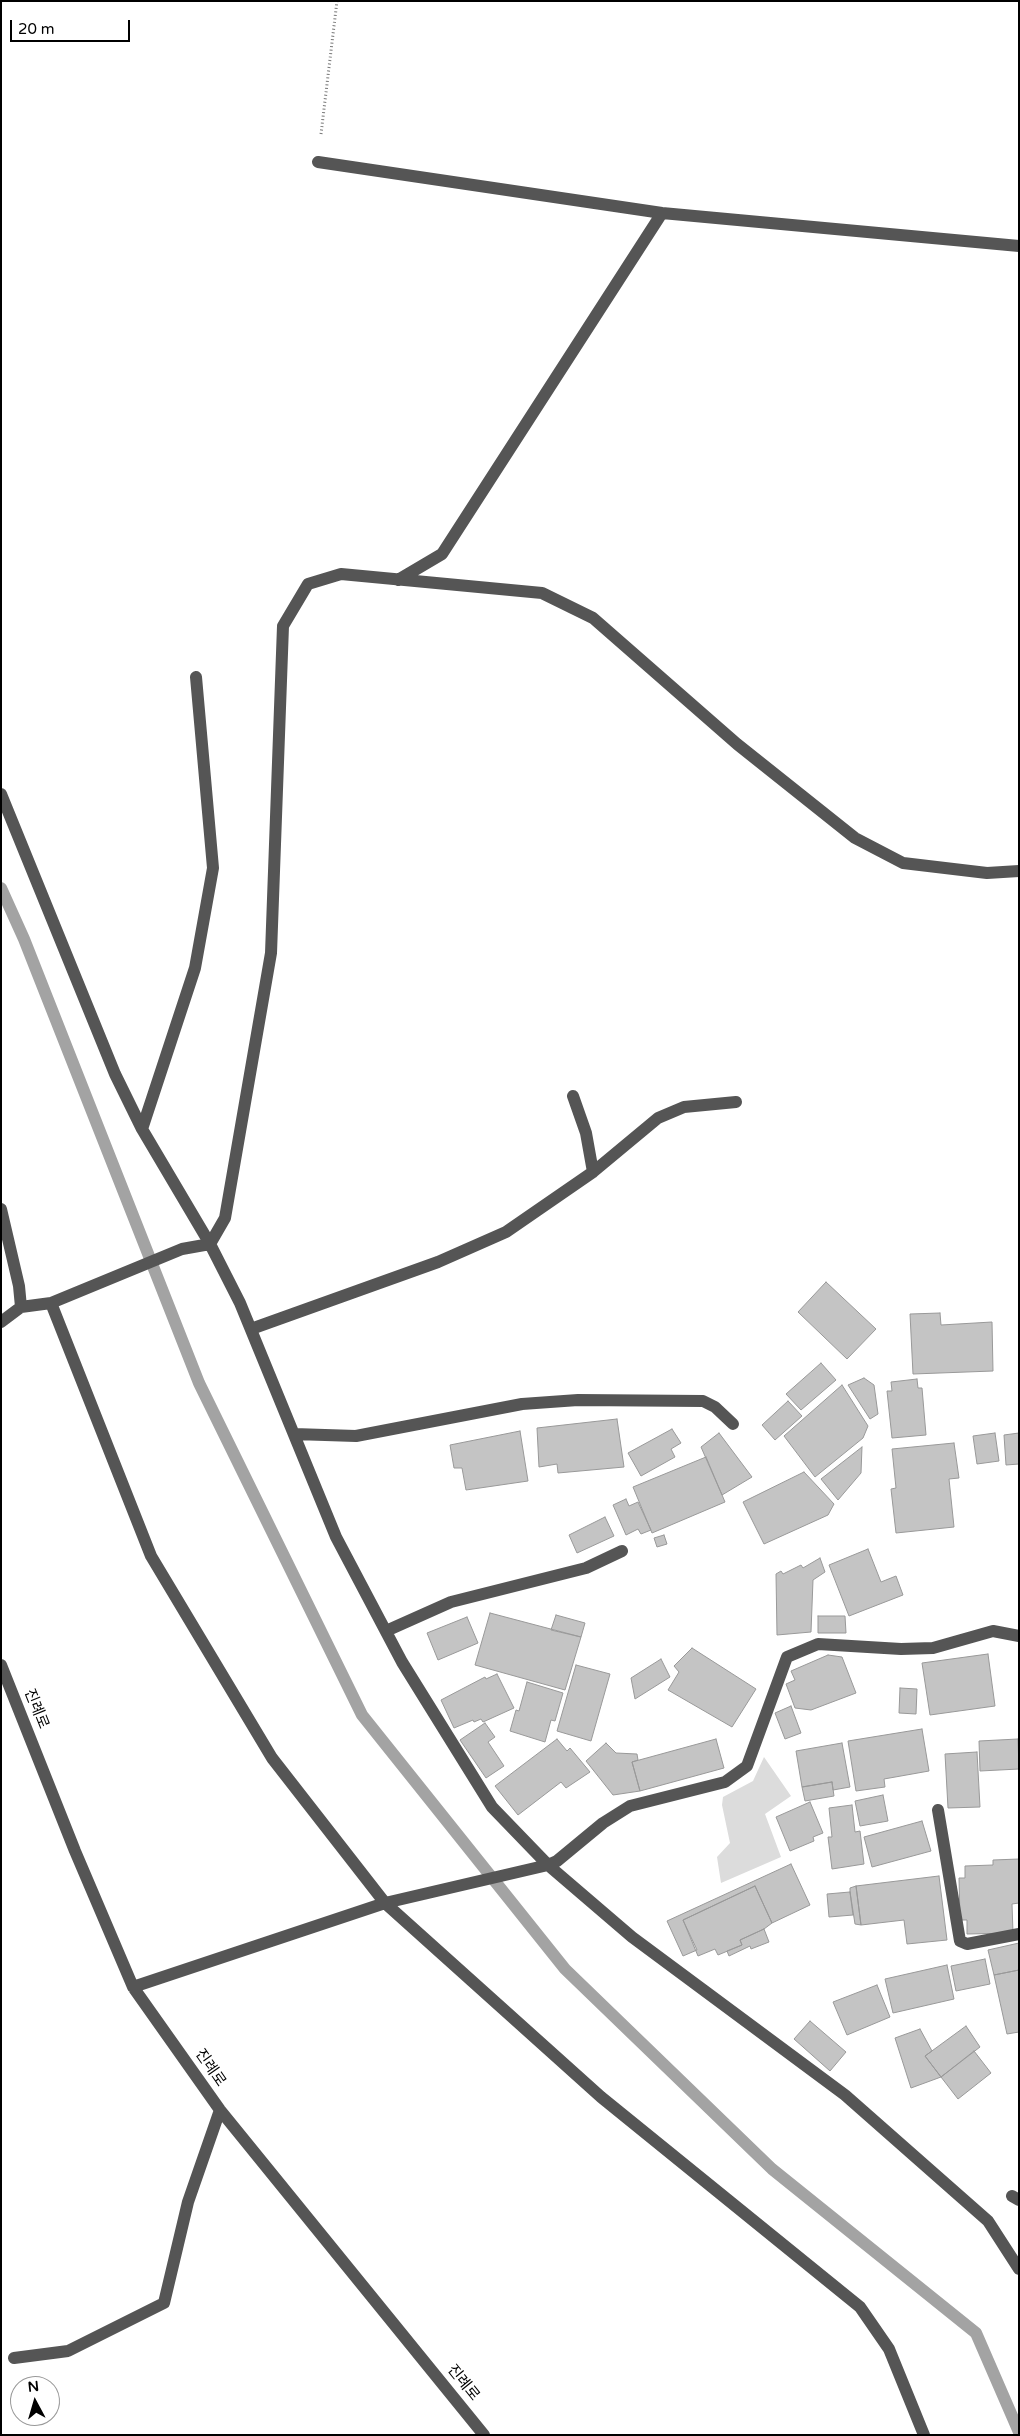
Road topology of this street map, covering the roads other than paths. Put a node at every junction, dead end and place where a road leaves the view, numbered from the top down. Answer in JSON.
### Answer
{"nodes":[{"id":1,"x":318,"y":162,"type":"road end"},
{"id":2,"x":662,"y":214,"type":"junction"},
{"id":3,"x":1019,"y":246,"type":"edge"},
{"id":4,"x":398,"y":580,"type":"junction"},
{"id":5,"x":196,"y":677,"type":"dead end"},
{"id":6,"x":1,"y":794,"type":"edge"},
{"id":7,"x":1019,"y":871,"type":"edge"},
{"id":8,"x":572,"y":1096,"type":"dead end"},
{"id":9,"x":736,"y":1102,"type":"dead end"},
{"id":10,"x":142,"y":1129,"type":"junction"},
{"id":11,"x":593,"y":1172,"type":"junction"},
{"id":12,"x":1,"y":1209,"type":"edge"},
{"id":13,"x":210,"y":1244,"type":"junction"},
{"id":14,"x":51,"y":1303,"type":"junction"},
{"id":15,"x":21,"y":1307,"type":"junction"},
{"id":16,"x":1,"y":1322,"type":"edge"},
{"id":17,"x":251,"y":1330,"type":"junction"},
{"id":18,"x":733,"y":1424,"type":"dead end"},
{"id":19,"x":294,"y":1434,"type":"junction"},
{"id":20,"x":622,"y":1551,"type":"dead end"},
{"id":21,"x":386,"y":1631,"type":"junction"},
{"id":22,"x":1019,"y":1636,"type":"edge"},
{"id":23,"x":1,"y":1666,"type":"edge"},
{"id":24,"x":938,"y":1810,"type":"dead end"},
{"id":25,"x":548,"y":1865,"type":"junction"},
{"id":26,"x":385,"y":1903,"type":"junction"},
{"id":27,"x":1019,"y":1934,"type":"edge"},
{"id":28,"x":133,"y":1986,"type":"junction"},
{"id":29,"x":220,"y":2110,"type":"junction"},
{"id":30,"x":1019,"y":2269,"type":"edge"},
{"id":31,"x":14,"y":2358,"type":"dead end"},
{"id":32,"x":484,"y":2435,"type":"edge"},
{"id":33,"x":924,"y":2435,"type":"edge"}],
"edges":[{"from":1,"to":2,"type":"street"},
{"from":2,"to":3,"type":"street"},
{"from":2,"to":4,"type":"street"},
{"from":4,"to":7,"type":"street"},
{"from":4,"to":13,"type":"street"},
{"from":5,"to":10,"type":"street"},
{"from":6,"to":10,"type":"street"},
{"from":8,"to":11,"type":"street"},
{"from":9,"to":11,"type":"street"},
{"from":10,"to":13,"type":"street"},
{"from":11,"to":17,"type":"street"},
{"from":12,"to":15,"type":"street"},
{"from":13,"to":14,"type":"street"},
{"from":13,"to":17,"type":"street"},
{"from":14,"to":15,"type":"street"},
{"from":14,"to":26,"type":"street"},
{"from":15,"to":16,"type":"street"},
{"from":17,"to":19,"type":"street"},
{"from":18,"to":19,"type":"street"},
{"from":19,"to":21,"type":"street"},
{"from":20,"to":21,"type":"street"},
{"from":21,"to":25,"type":"street"},
{"from":22,"to":25,"type":"street"},
{"from":23,"to":28,"type":"street","name":"진례로"},
{"from":24,"to":27,"type":"street"},
{"from":25,"to":26,"type":"street"},
{"from":25,"to":30,"type":"street"},
{"from":26,"to":28,"type":"street"},
{"from":26,"to":33,"type":"street"},
{"from":28,"to":29,"type":"street","name":"진례로"},
{"from":29,"to":31,"type":"street"},
{"from":29,"to":32,"type":"street","name":"진례로"}]}
